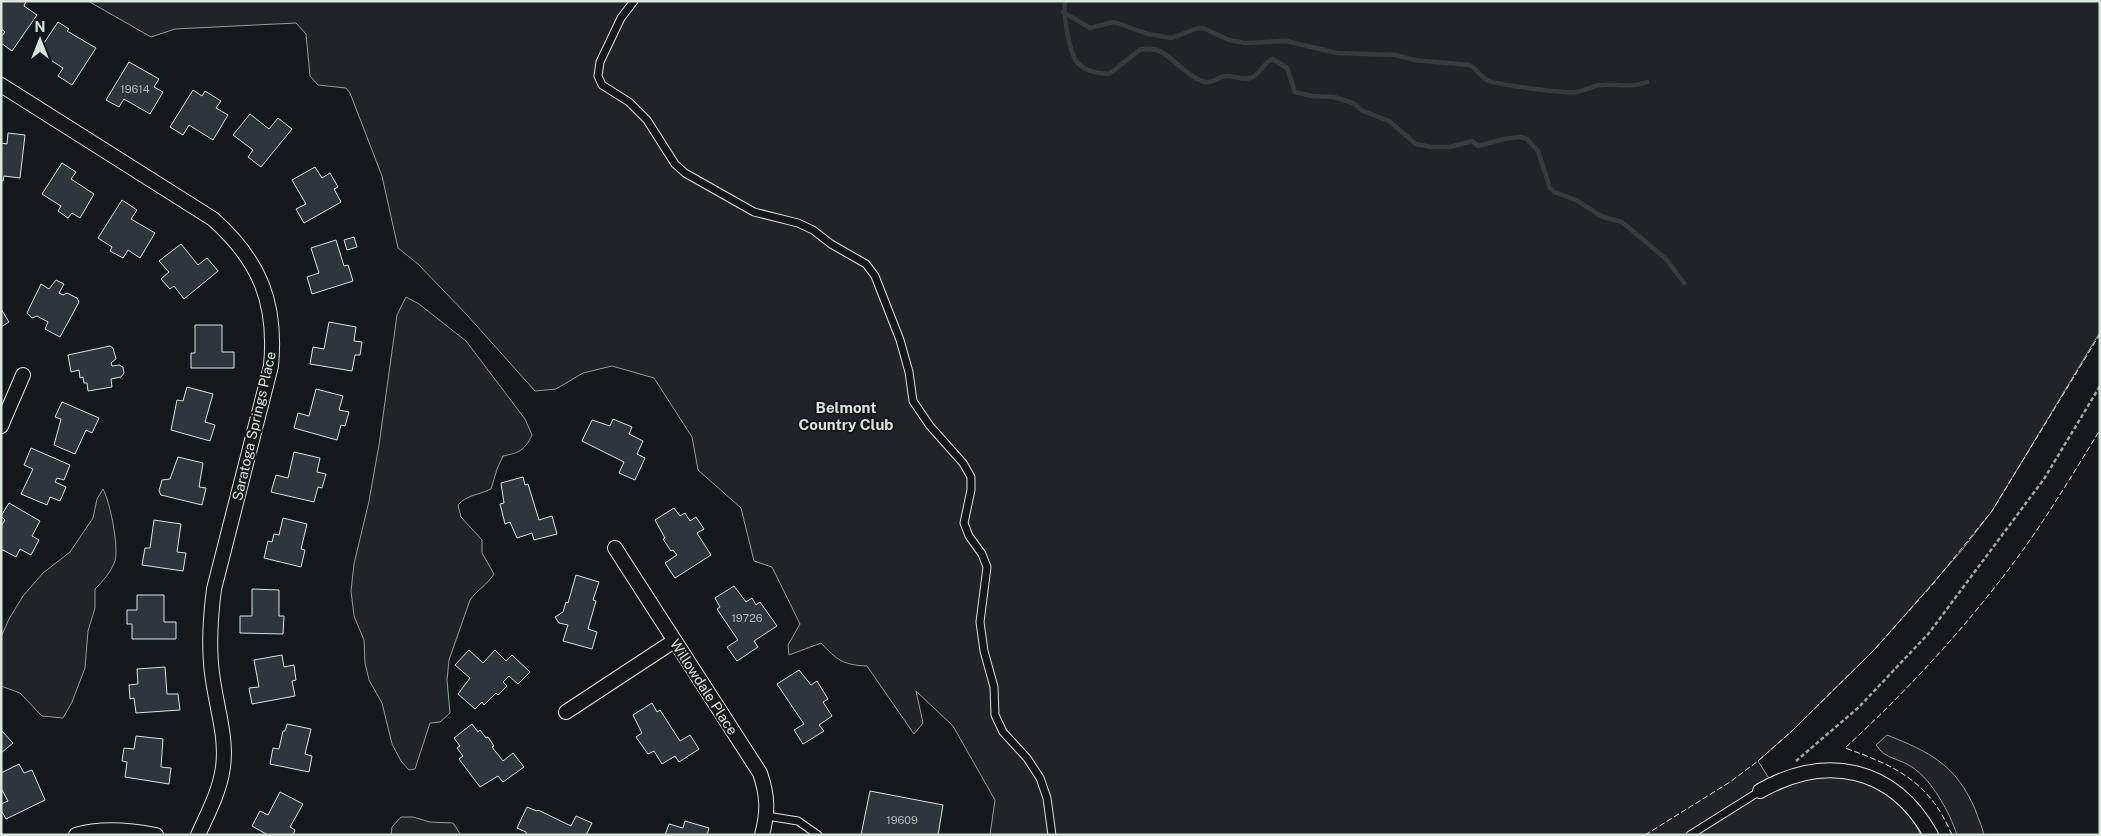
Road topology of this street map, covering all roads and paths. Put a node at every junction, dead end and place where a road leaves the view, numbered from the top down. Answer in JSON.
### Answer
{"nodes":[{"id":1,"x":634,"y":1,"type":"edge"},
{"id":2,"x":1,"y":85,"type":"edge"},
{"id":3,"x":23,"y":375,"type":"dead end"},
{"id":4,"x":2100,"y":386,"type":"edge"},
{"id":5,"x":1,"y":426,"type":"edge"},
{"id":6,"x":615,"y":548,"type":"dead end"},
{"id":7,"x":674,"y":641,"type":"junction"},
{"id":8,"x":566,"y":712,"type":"dead end"},
{"id":9,"x":1790,"y":765,"type":"dead end"},
{"id":10,"x":1760,"y":791,"type":"joint"},
{"id":11,"x":767,"y":816,"type":"junction"},
{"id":12,"x":76,"y":835,"type":"edge"},
{"id":13,"x":156,"y":835,"type":"edge"},
{"id":14,"x":198,"y":835,"type":"edge"},
{"id":15,"x":762,"y":835,"type":"edge"},
{"id":16,"x":818,"y":835,"type":"edge"},
{"id":17,"x":1052,"y":835,"type":"edge"},
{"id":18,"x":1690,"y":835,"type":"edge"},
{"id":19,"x":1931,"y":835,"type":"edge"}],
"edges":[{"from":1,"to":17,"type":"lane"},
{"from":2,"to":14,"type":"street","name":"Saratoga Springs Place"},
{"from":3,"to":5,"type":"street"},
{"from":4,"to":9,"type":"path"},
{"from":6,"to":7,"type":"street","name":"Willowdale Place"},
{"from":7,"to":8,"type":"street"},
{"from":7,"to":11,"type":"street","name":"Willowdale Place"},
{"from":10,"to":18,"type":"lane"},
{"from":10,"to":19,"type":"street"},
{"from":11,"to":15,"type":"street","name":"Willowdale Place"},
{"from":11,"to":16,"type":"lane"},
{"from":12,"to":13,"type":"street"}]}
